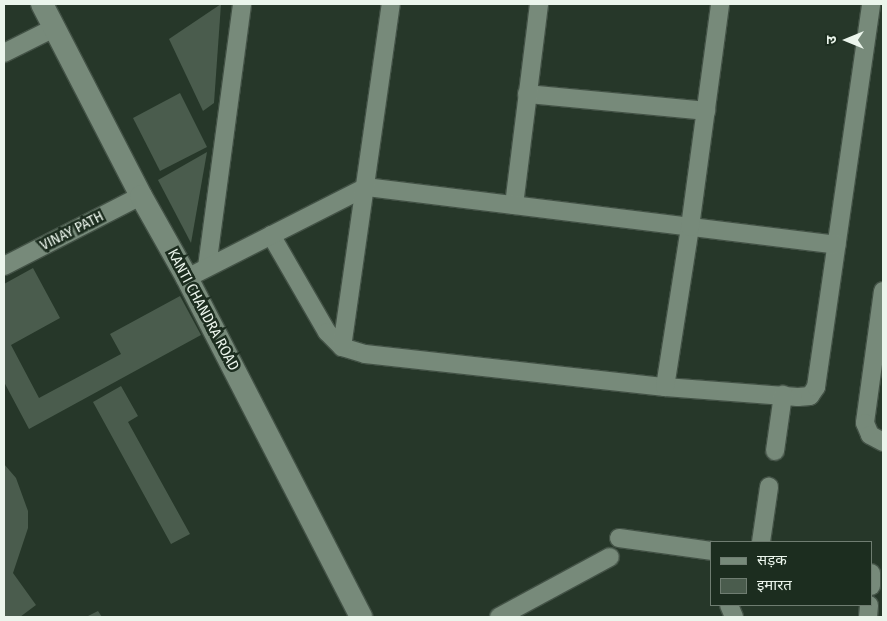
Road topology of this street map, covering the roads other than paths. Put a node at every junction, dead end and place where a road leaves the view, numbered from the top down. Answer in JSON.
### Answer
{"nodes":[{"id":1,"x":42,"y":4,"type":"edge"},
{"id":2,"x":242,"y":4,"type":"edge"},
{"id":3,"x":391,"y":4,"type":"edge"},
{"id":4,"x":539,"y":4,"type":"edge"},
{"id":5,"x":720,"y":4,"type":"edge"},
{"id":6,"x":870,"y":4,"type":"edge"},
{"id":7,"x":54,"y":28,"type":"junction"},
{"id":8,"x":4,"y":53,"type":"edge"},
{"id":9,"x":528,"y":94,"type":"junction"},
{"id":10,"x":706,"y":111,"type":"junction"},
{"id":11,"x":366,"y":187,"type":"junction"},
{"id":12,"x":141,"y":196,"type":"junction"},
{"id":13,"x":514,"y":205,"type":"junction"},
{"id":14,"x":690,"y":227,"type":"junction"},
{"id":15,"x":271,"y":235,"type":"junction"},
{"id":16,"x":836,"y":244,"type":"junction"},
{"id":17,"x":6,"y":260,"type":"edge"},
{"id":18,"x":207,"y":267,"type":"junction"},
{"id":19,"x":187,"y":278,"type":"junction"},
{"id":20,"x":883,"y":291,"type":"edge"},
{"id":21,"x":342,"y":347,"type":"junction"},
{"id":22,"x":665,"y":387,"type":"junction"},
{"id":23,"x":783,"y":395,"type":"junction"},
{"id":24,"x":883,"y":442,"type":"edge"},
{"id":25,"x":775,"y":451,"type":"dead end"},
{"id":26,"x":770,"y":486,"type":"dead end"},
{"id":27,"x":619,"y":538,"type":"dead end"},
{"id":28,"x":762,"y":541,"type":"edge"},
{"id":29,"x":709,"y":555,"type":"edge"},
{"id":30,"x":610,"y":556,"type":"dead end"},
{"id":31,"x":361,"y":617,"type":"edge"},
{"id":32,"x":499,"y":617,"type":"edge"}],
"edges":[{"from":1,"to":7,"type":"street","name":"KANTI CHANDRA ROAD"},
{"from":2,"to":18,"type":"street"},
{"from":3,"to":11,"type":"street"},
{"from":4,"to":9,"type":"street"},
{"from":5,"to":10,"type":"street"},
{"from":6,"to":16,"type":"street"},
{"from":7,"to":8,"type":"street"},
{"from":7,"to":12,"type":"street","name":"KANTI CHANDRA ROAD"},
{"from":9,"to":10,"type":"street"},
{"from":9,"to":13,"type":"street"},
{"from":10,"to":14,"type":"street"},
{"from":11,"to":13,"type":"street"},
{"from":11,"to":15,"type":"street"},
{"from":11,"to":21,"type":"street"},
{"from":12,"to":17,"type":"street","name":"VINAY PATH"},
{"from":12,"to":19,"type":"street","name":"KANTI CHANDRA ROAD"},
{"from":13,"to":14,"type":"street"},
{"from":14,"to":16,"type":"street"},
{"from":14,"to":22,"type":"street"},
{"from":15,"to":18,"type":"street"},
{"from":15,"to":21,"type":"street"},
{"from":16,"to":23,"type":"street"},
{"from":18,"to":19,"type":"street"},
{"from":19,"to":31,"type":"street","name":"KANTI CHANDRA ROAD"},
{"from":20,"to":24,"type":"street"},
{"from":21,"to":22,"type":"street"},
{"from":22,"to":23,"type":"street"},
{"from":23,"to":25,"type":"street"},
{"from":26,"to":28,"type":"street"},
{"from":27,"to":29,"type":"street"},
{"from":30,"to":32,"type":"street"}]}
